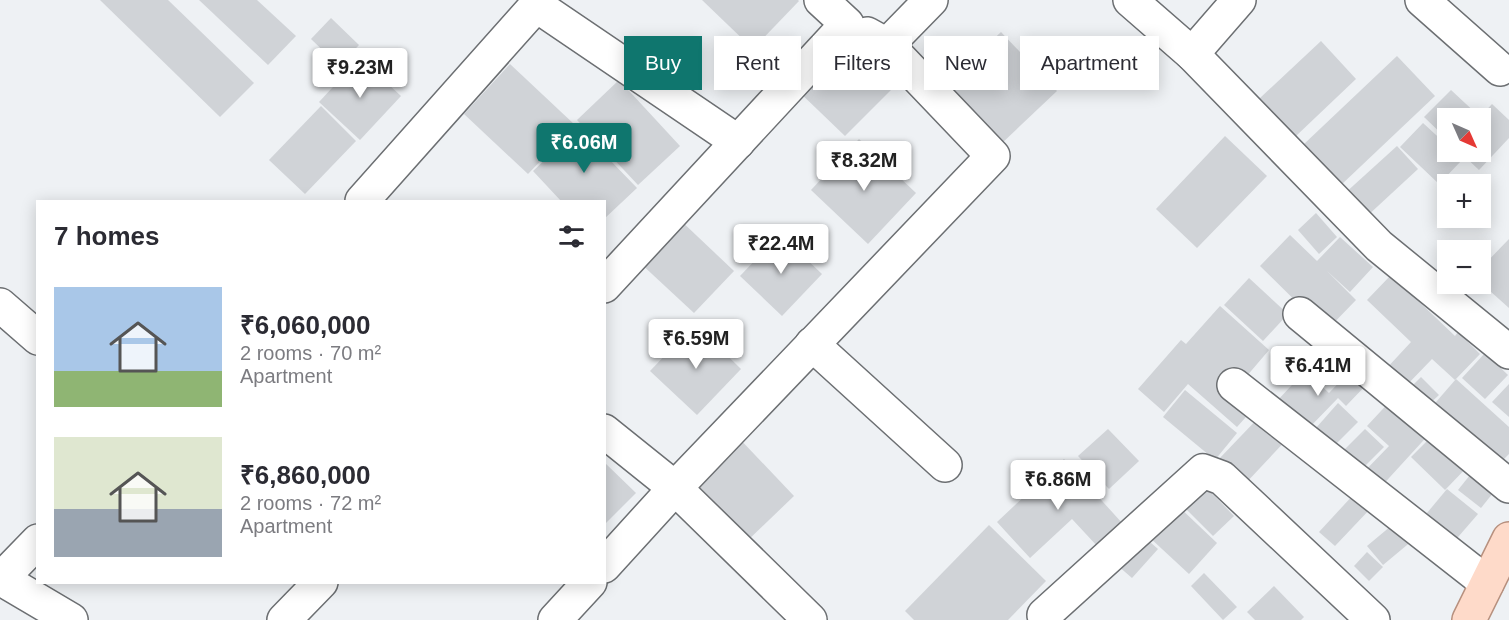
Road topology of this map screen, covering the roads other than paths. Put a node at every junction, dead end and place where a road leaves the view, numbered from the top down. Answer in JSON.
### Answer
{"nodes":[{"id":1,"x":822,"y":0,"type":"edge"},
{"id":2,"x":931,"y":0,"type":"edge"},
{"id":3,"x":1130,"y":0,"type":"edge"},
{"id":4,"x":1239,"y":0,"type":"edge"},
{"id":5,"x":1422,"y":0,"type":"edge"},
{"id":6,"x":531,"y":4,"type":"edge"},
{"id":7,"x":847,"y":24,"type":"junction"},
{"id":8,"x":870,"y":36,"type":"edge"},
{"id":9,"x":896,"y":36,"type":"edge"},
{"id":10,"x":1192,"y":54,"type":"junction"},
{"id":11,"x":1500,"y":69,"type":"dead end"},
{"id":12,"x":912,"y":71,"type":"edge"},
{"id":13,"x":738,"y":142,"type":"junction"},
{"id":14,"x":363,"y":200,"type":"edge"},
{"id":15,"x":606,"y":284,"type":"edge"},
{"id":16,"x":0,"y":305,"type":"edge"},
{"id":17,"x":1300,"y":314,"type":"dead end"},
{"id":18,"x":36,"y":336,"type":"edge"},
{"id":19,"x":812,"y":344,"type":"junction"},
{"id":20,"x":1509,"y":351,"type":"edge"},
{"id":21,"x":1234,"y":386,"type":"dead end"},
{"id":22,"x":606,"y":433,"type":"edge"},
{"id":23,"x":945,"y":465,"type":"dead end"},
{"id":24,"x":1509,"y":486,"type":"edge"},
{"id":25,"x":675,"y":488,"type":"junction"},
{"id":26,"x":1509,"y":538,"type":"edge"},
{"id":27,"x":36,"y":543,"type":"edge"},
{"id":28,"x":606,"y":564,"type":"edge"},
{"id":29,"x":1,"y":579,"type":"edge"},
{"id":30,"x":1487,"y":583,"type":"junction"},
{"id":31,"x":319,"y":584,"type":"edge"},
{"id":32,"x":588,"y":584,"type":"edge"},
{"id":33,"x":1042,"y":618,"type":"edge"},
{"id":34,"x":71,"y":620,"type":"edge"},
{"id":35,"x":284,"y":620,"type":"edge"},
{"id":36,"x":555,"y":620,"type":"edge"},
{"id":37,"x":810,"y":620,"type":"edge"},
{"id":38,"x":1373,"y":620,"type":"edge"},
{"id":39,"x":1469,"y":620,"type":"edge"}],
"edges":[{"from":1,"to":7,"type":"street"},
{"from":2,"to":9,"type":"street"},
{"from":3,"to":10,"type":"street"},
{"from":4,"to":10,"type":"street"},
{"from":5,"to":11,"type":"street"},
{"from":6,"to":13,"type":"street"},
{"from":6,"to":14,"type":"street"},
{"from":7,"to":8,"type":"street"},
{"from":7,"to":13,"type":"street"},
{"from":10,"to":20,"type":"street"},
{"from":12,"to":19,"type":"street"},
{"from":13,"to":15,"type":"street"},
{"from":16,"to":18,"type":"street"},
{"from":17,"to":24,"type":"street"},
{"from":19,"to":23,"type":"street"},
{"from":19,"to":25,"type":"street"},
{"from":21,"to":30,"type":"street"},
{"from":22,"to":25,"type":"street"},
{"from":25,"to":28,"type":"street"},
{"from":25,"to":37,"type":"street"},
{"from":26,"to":30,"type":"main road"},
{"from":27,"to":29,"type":"street"},
{"from":29,"to":34,"type":"street"},
{"from":30,"to":39,"type":"main road"},
{"from":31,"to":35,"type":"street"},
{"from":32,"to":36,"type":"street"},
{"from":33,"to":38,"type":"street"}]}
